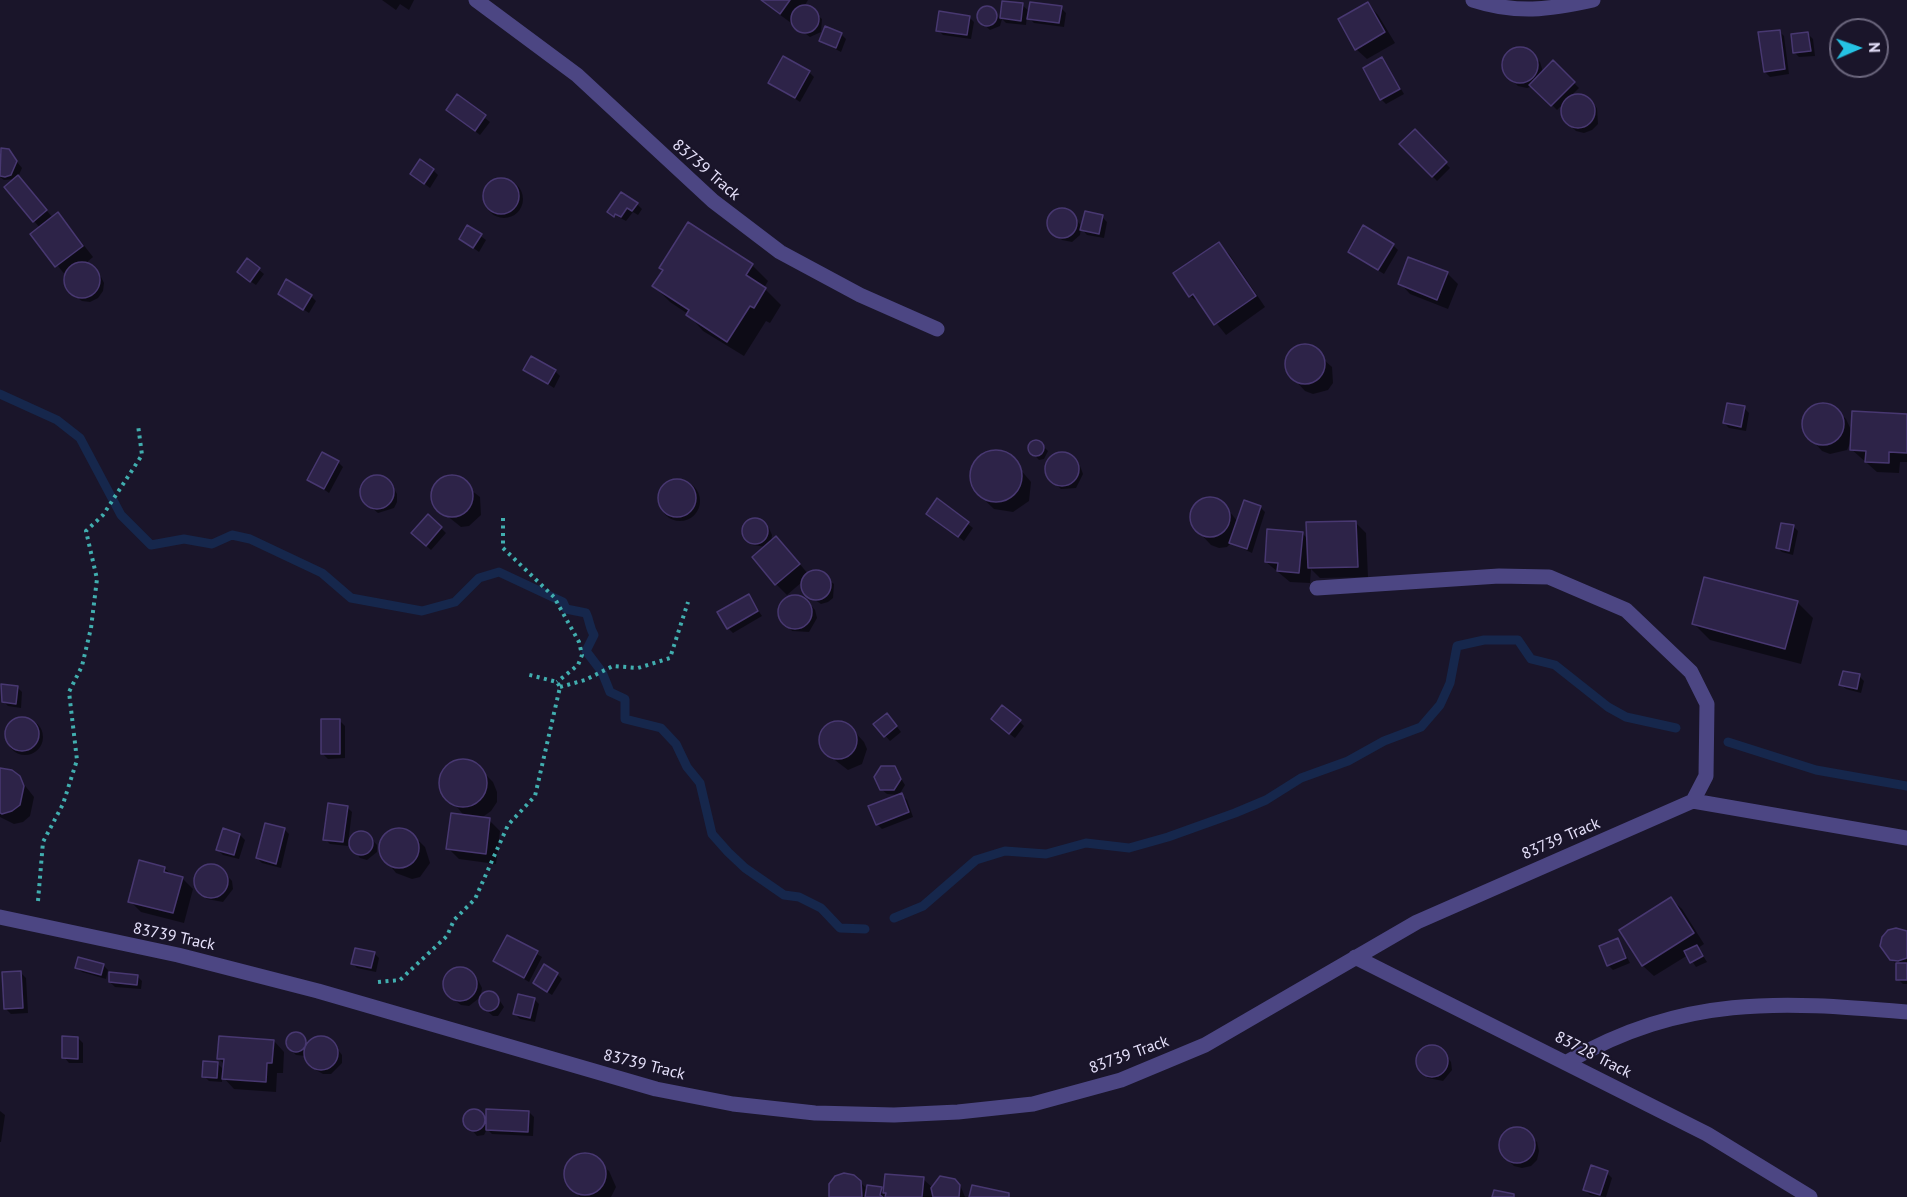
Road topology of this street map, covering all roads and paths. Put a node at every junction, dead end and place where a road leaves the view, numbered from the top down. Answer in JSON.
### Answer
{"nodes":[{"id":1,"x":476,"y":0,"type":"edge"},
{"id":2,"x":1473,"y":0,"type":"edge"},
{"id":3,"x":1593,"y":0,"type":"edge"},
{"id":4,"x":937,"y":329,"type":"dead end"},
{"id":5,"x":138,"y":425,"type":"dead end"},
{"id":6,"x":503,"y":518,"type":"dead end"},
{"id":7,"x":1317,"y":588,"type":"dead end"},
{"id":8,"x":688,"y":602,"type":"dead end"},
{"id":9,"x":526,"y":674,"type":"dead end"},
{"id":10,"x":556,"y":682,"type":"junction"},
{"id":11,"x":560,"y":687,"type":"junction"},
{"id":12,"x":1693,"y":801,"type":"junction"},
{"id":13,"x":1907,"y":838,"type":"edge"},
{"id":14,"x":0,"y":917,"type":"edge"},
{"id":15,"x":34,"y":925,"type":"junction"},
{"id":16,"x":1354,"y":957,"type":"junction"},
{"id":17,"x":332,"y":994,"type":"junction"},
{"id":18,"x":1907,"y":1011,"type":"edge"},
{"id":19,"x":1567,"y":1062,"type":"junction"},
{"id":20,"x":1810,"y":1197,"type":"edge"}],
"edges":[{"from":1,"to":4,"type":"street","name":"83739 Track"},
{"from":2,"to":3,"type":"street"},
{"from":5,"to":15,"type":"path"},
{"from":6,"to":10,"type":"path"},
{"from":7,"to":12,"type":"street"},
{"from":8,"to":11,"type":"path"},
{"from":9,"to":10,"type":"path"},
{"from":10,"to":11,"type":"path"},
{"from":11,"to":17,"type":"path"},
{"from":12,"to":13,"type":"street"},
{"from":12,"to":16,"type":"street","name":"83739 Track"},
{"from":14,"to":15,"type":"street","name":"83739 Track"},
{"from":15,"to":17,"type":"street","name":"83739 Track"},
{"from":16,"to":17,"type":"street","name":"83739 Track"},
{"from":16,"to":19,"type":"street","name":"83728 Track"},
{"from":18,"to":19,"type":"street"},
{"from":19,"to":20,"type":"street","name":"83728 Track"}]}
